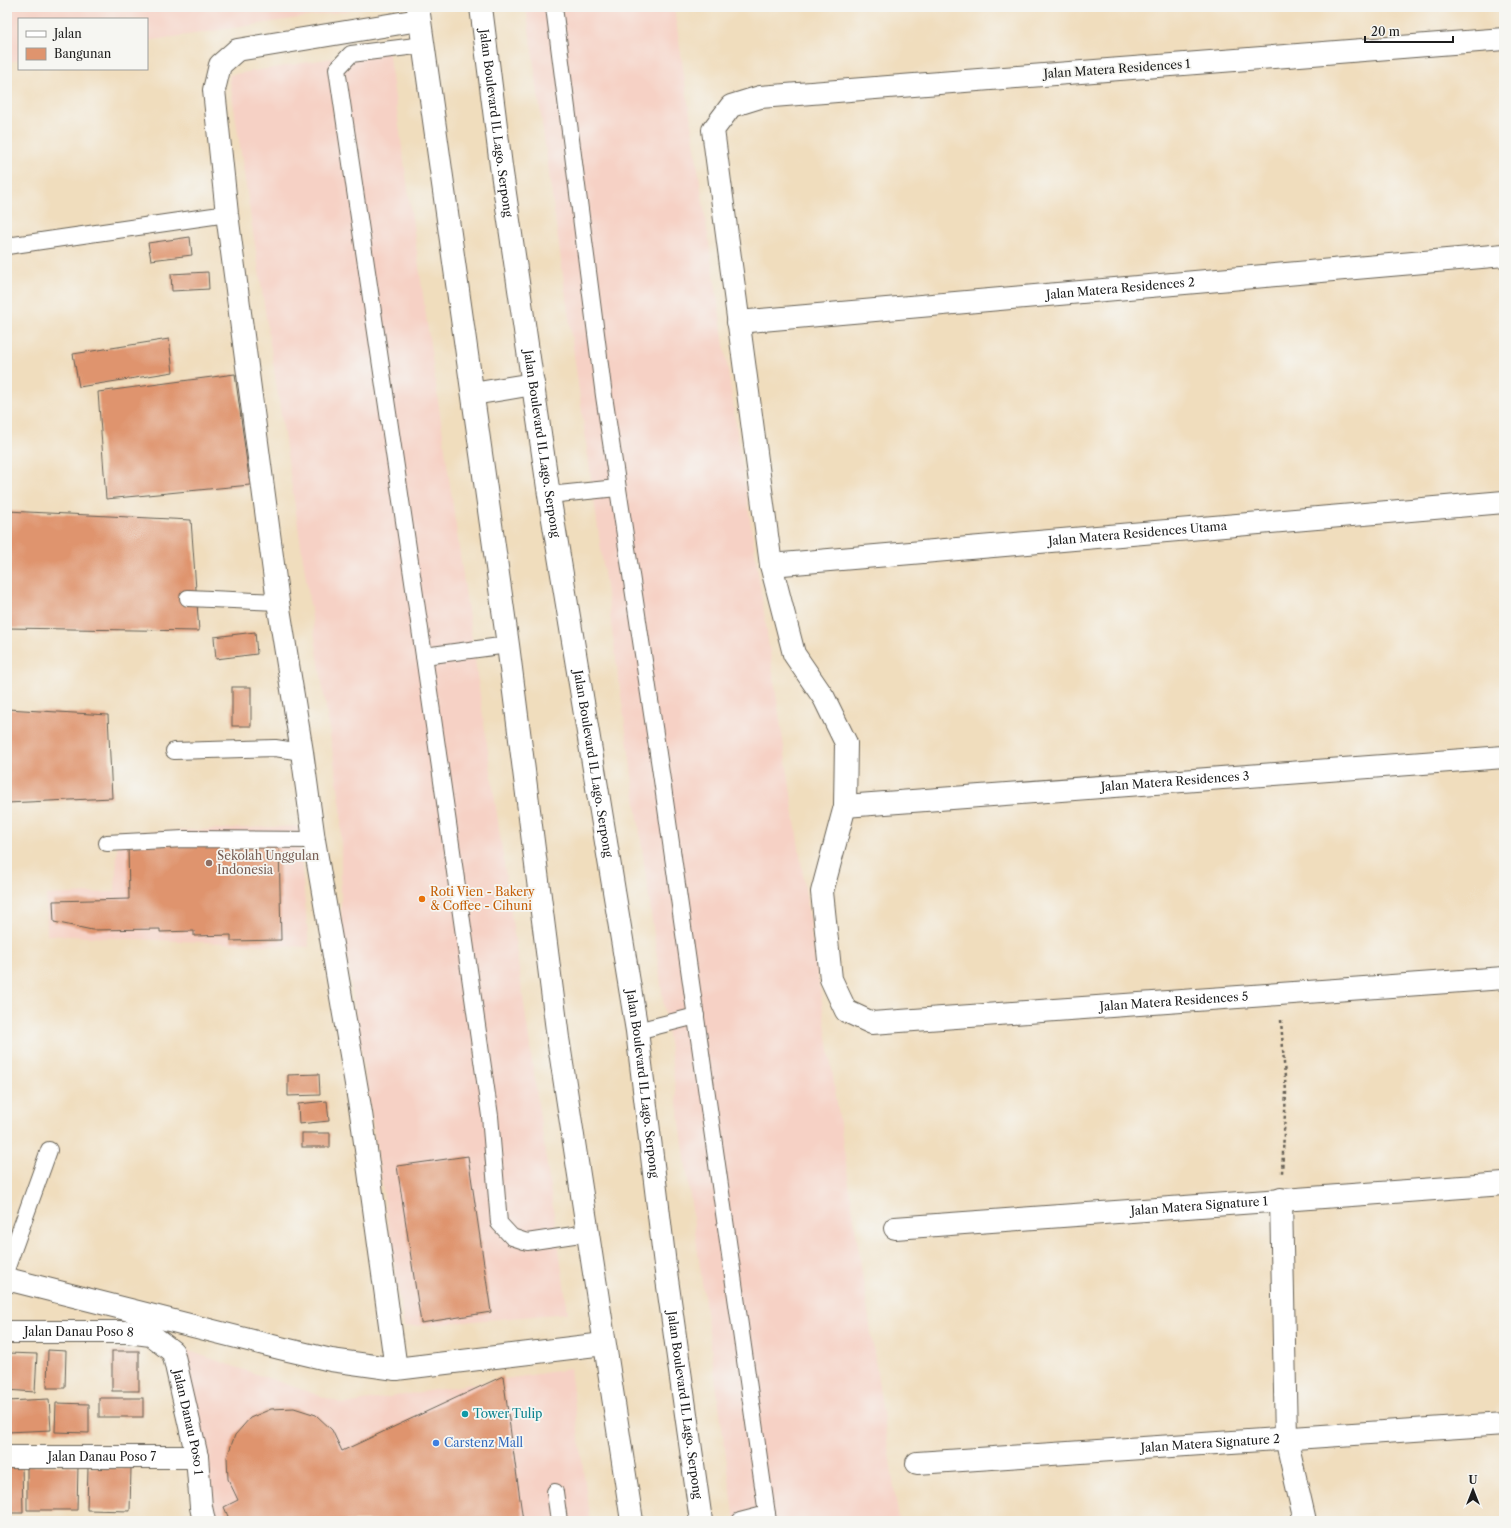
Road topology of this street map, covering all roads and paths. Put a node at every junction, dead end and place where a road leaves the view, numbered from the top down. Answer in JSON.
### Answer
{"nodes":[{"id":1,"x":481,"y":7,"type":"edge"},
{"id":2,"x":554,"y":7,"type":"edge"},
{"id":3,"x":419,"y":13,"type":"edge"},
{"id":4,"x":1504,"y":39,"type":"edge"},
{"id":5,"x":424,"y":45,"type":"junction"},
{"id":6,"x":227,"y":214,"type":"junction"},
{"id":7,"x":7,"y":246,"type":"edge"},
{"id":8,"x":1504,"y":255,"type":"edge"},
{"id":9,"x":738,"y":322,"type":"junction"},
{"id":10,"x":533,"y":384,"type":"junction"},
{"id":11,"x":473,"y":394,"type":"junction"},
{"id":12,"x":617,"y":488,"type":"junction"},
{"id":13,"x":549,"y":495,"type":"junction"},
{"id":14,"x":1504,"y":502,"type":"edge"},
{"id":15,"x":770,"y":565,"type":"junction"},
{"id":16,"x":188,"y":598,"type":"dead end"},
{"id":17,"x":278,"y":602,"type":"junction"},
{"id":18,"x":508,"y":645,"type":"junction"},
{"id":19,"x":424,"y":656,"type":"junction"},
{"id":20,"x":174,"y":751,"type":"dead end"},
{"id":21,"x":302,"y":752,"type":"junction"},
{"id":22,"x":1504,"y":757,"type":"edge"},
{"id":23,"x":845,"y":806,"type":"junction"},
{"id":24,"x":314,"y":840,"type":"junction"},
{"id":25,"x":107,"y":843,"type":"dead end"},
{"id":26,"x":1504,"y":978,"type":"edge"},
{"id":27,"x":1280,"y":994,"type":"junction"},
{"id":28,"x":696,"y":1016,"type":"junction"},
{"id":29,"x":637,"y":1031,"type":"junction"},
{"id":30,"x":49,"y":1150,"type":"dead end"},
{"id":31,"x":1504,"y":1184,"type":"edge"},
{"id":32,"x":1281,"y":1200,"type":"junction"},
{"id":33,"x":895,"y":1228,"type":"dead end"},
{"id":34,"x":587,"y":1234,"type":"junction"},
{"id":35,"x":7,"y":1267,"type":"edge"},
{"id":36,"x":7,"y":1279,"type":"edge"},
{"id":37,"x":7,"y":1332,"type":"edge"},
{"id":38,"x":151,"y":1335,"type":"joint"},
{"id":39,"x":604,"y":1344,"type":"junction"},
{"id":40,"x":396,"y":1369,"type":"junction"},
{"id":41,"x":1504,"y":1424,"type":"edge"},
{"id":42,"x":1286,"y":1438,"type":"junction"},
{"id":43,"x":7,"y":1457,"type":"edge"},
{"id":44,"x":197,"y":1457,"type":"junction"},
{"id":45,"x":918,"y":1463,"type":"dead end"},
{"id":46,"x":555,"y":1492,"type":"dead end"},
{"id":47,"x":767,"y":1517,"type":"edge"},
{"id":48,"x":204,"y":1521,"type":"edge"},
{"id":49,"x":559,"y":1521,"type":"edge"},
{"id":50,"x":632,"y":1521,"type":"edge"},
{"id":51,"x":701,"y":1521,"type":"edge"},
{"id":52,"x":740,"y":1521,"type":"edge"},
{"id":53,"x":1305,"y":1521,"type":"edge"}],
"edges":[{"from":1,"to":10,"type":"street","name":"Jalan Boulevard IL Lago. Serpong"},
{"from":2,"to":12,"type":"lane"},
{"from":3,"to":5,"type":"street"},
{"from":3,"to":6,"type":"street"},
{"from":4,"to":9,"type":"street","name":"Jalan Matera Residences 1"},
{"from":5,"to":11,"type":"street"},
{"from":5,"to":19,"type":"lane"},
{"from":6,"to":7,"type":"lane"},
{"from":6,"to":17,"type":"street"},
{"from":8,"to":9,"type":"street","name":"Jalan Matera Residences 2"},
{"from":9,"to":15,"type":"street"},
{"from":10,"to":11,"type":"street"},
{"from":10,"to":13,"type":"street","name":"Jalan Boulevard IL Lago. Serpong"},
{"from":11,"to":18,"type":"street"},
{"from":12,"to":13,"type":"lane"},
{"from":12,"to":28,"type":"lane"},
{"from":13,"to":29,"type":"street","name":"Jalan Boulevard IL Lago. Serpong"},
{"from":14,"to":15,"type":"street","name":"Jalan Matera Residences Utama"},
{"from":15,"to":23,"type":"street"},
{"from":16,"to":17,"type":"lane"},
{"from":17,"to":21,"type":"street"},
{"from":18,"to":19,"type":"lane"},
{"from":18,"to":34,"type":"street"},
{"from":19,"to":34,"type":"lane"},
{"from":20,"to":21,"type":"lane"},
{"from":21,"to":24,"type":"street"},
{"from":22,"to":23,"type":"street","name":"Jalan Matera Residences 3"},
{"from":23,"to":27,"type":"street","name":"Jalan Matera Residences 5"},
{"from":24,"to":25,"type":"lane"},
{"from":24,"to":40,"type":"street"},
{"from":26,"to":27,"type":"street","name":"Jalan Matera Residences 5"},
{"from":27,"to":32,"type":"path"},
{"from":28,"to":29,"type":"lane"},
{"from":28,"to":47,"type":"lane"},
{"from":29,"to":51,"type":"street","name":"Jalan Boulevard IL Lago. Serpong"},
{"from":30,"to":35,"type":"lane"},
{"from":31,"to":32,"type":"street","name":"Jalan Matera Signature 1"},
{"from":32,"to":33,"type":"street","name":"Jalan Matera Signature 1"},
{"from":32,"to":42,"type":"street"},
{"from":34,"to":39,"type":"street"},
{"from":36,"to":40,"type":"street"},
{"from":37,"to":38,"type":"street","name":"Jalan Danau Poso 8"},
{"from":38,"to":44,"type":"street","name":"Jalan Danau Poso 1"},
{"from":39,"to":40,"type":"street"},
{"from":39,"to":50,"type":"street"},
{"from":41,"to":42,"type":"street","name":"Jalan Matera Signature 2"},
{"from":42,"to":45,"type":"street","name":"Jalan Matera Signature 2"},
{"from":42,"to":53,"type":"street"},
{"from":43,"to":44,"type":"street","name":"Jalan Danau Poso 7"},
{"from":44,"to":48,"type":"street","name":"Jalan Danau Poso 1"},
{"from":46,"to":49,"type":"lane"},
{"from":47,"to":52,"type":"lane"}]}
